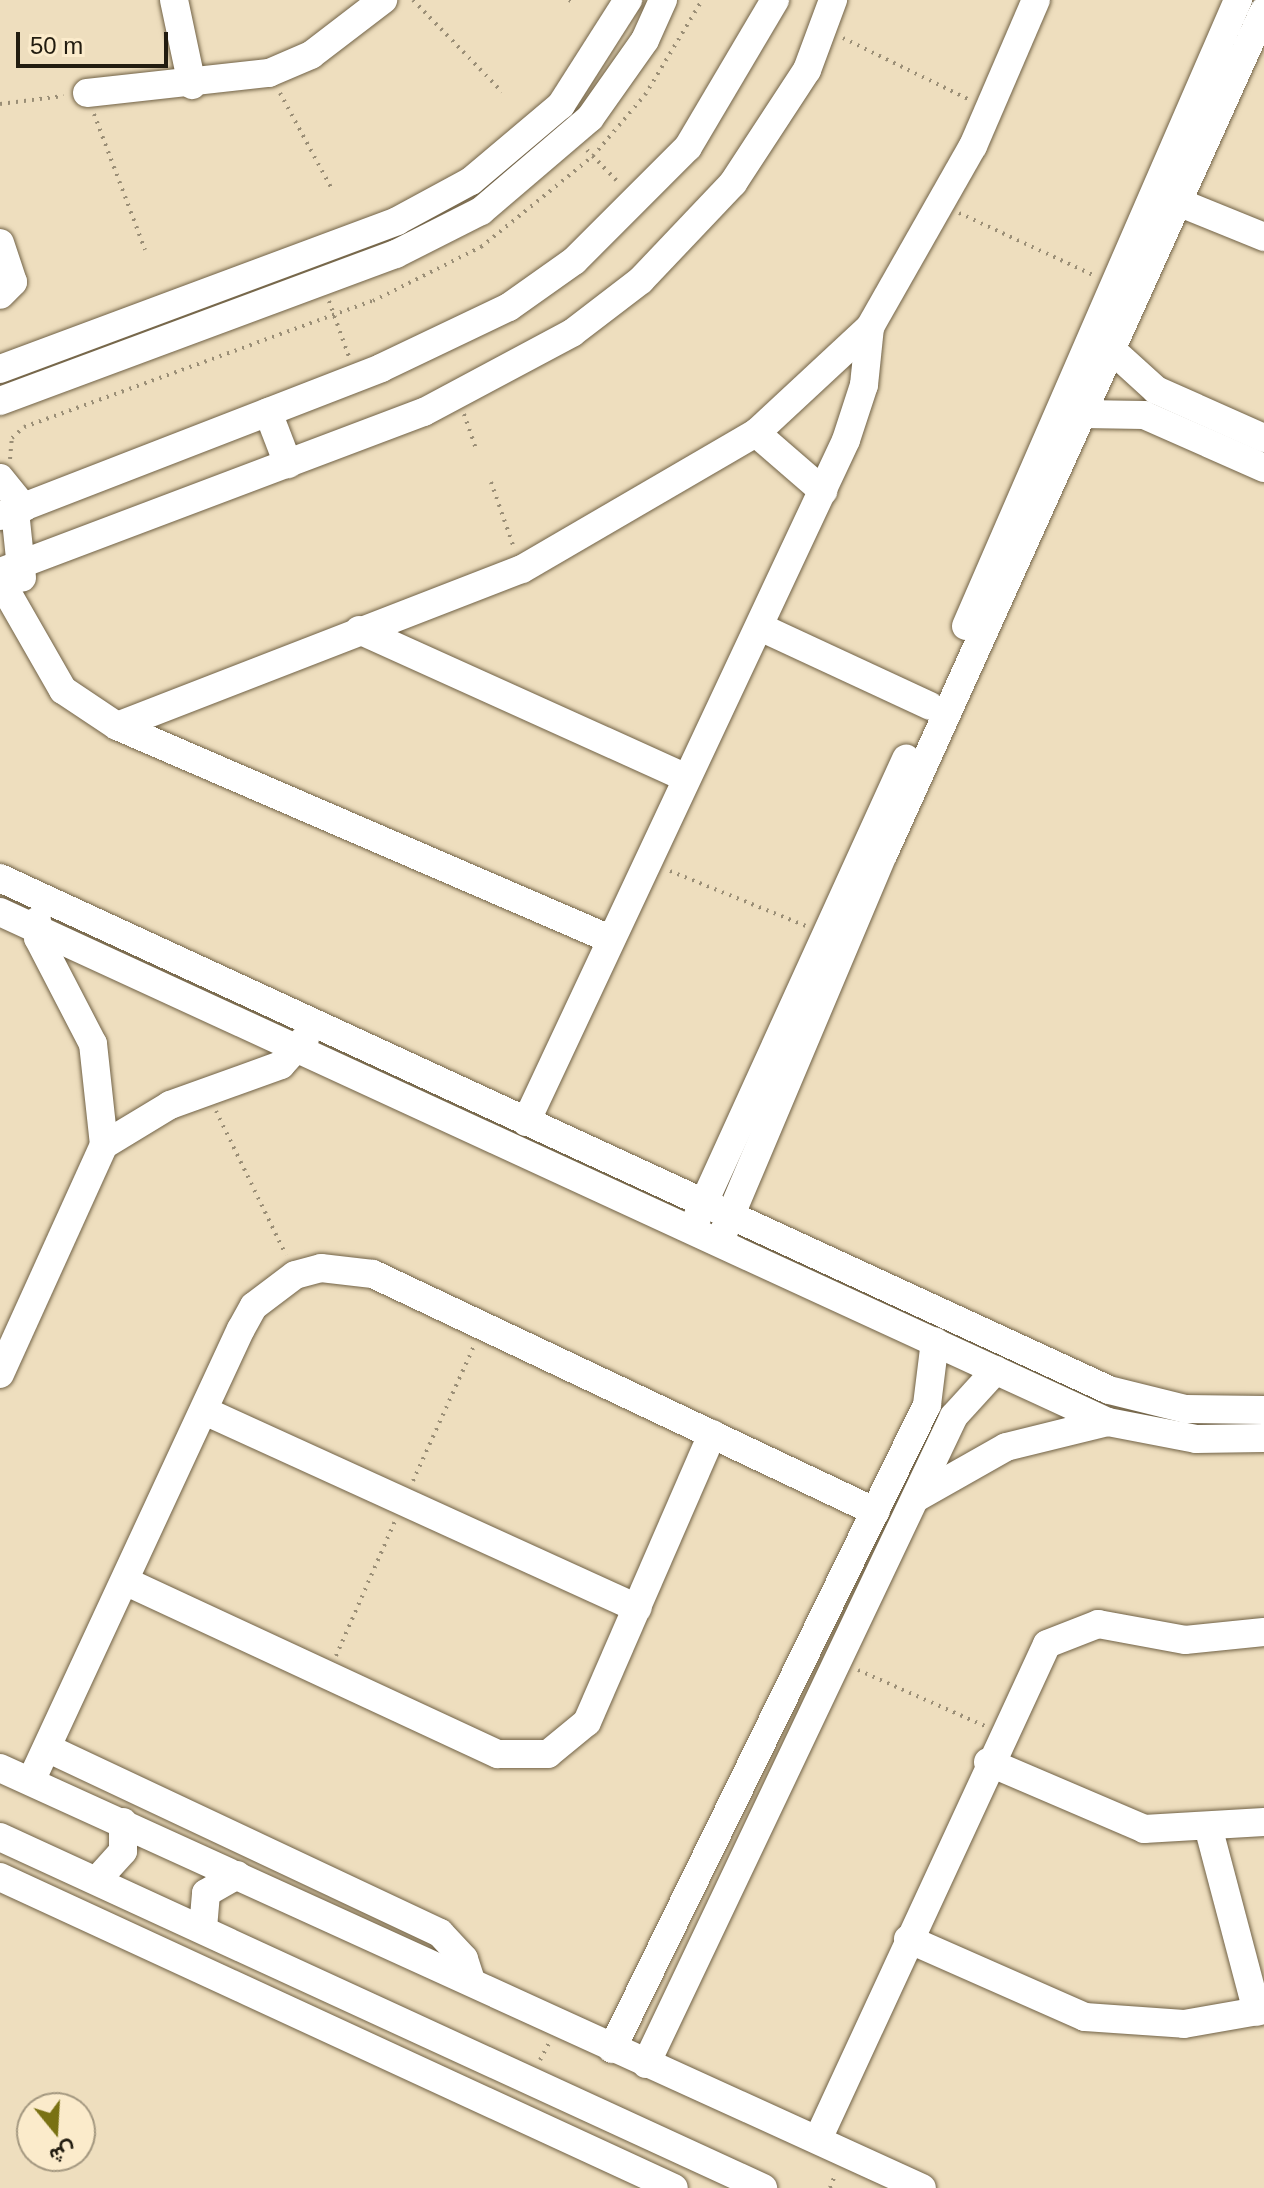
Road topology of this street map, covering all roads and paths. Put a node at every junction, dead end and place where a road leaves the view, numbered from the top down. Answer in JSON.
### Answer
{"nodes":[{"id":1,"x":174,"y":0,"type":"edge"},
{"id":2,"x":383,"y":0,"type":"edge"},
{"id":3,"x":413,"y":0,"type":"edge"},
{"id":4,"x":628,"y":0,"type":"edge"},
{"id":5,"x":663,"y":0,"type":"edge"},
{"id":6,"x":702,"y":0,"type":"edge"},
{"id":7,"x":775,"y":0,"type":"edge"},
{"id":8,"x":833,"y":0,"type":"edge"},
{"id":9,"x":1036,"y":0,"type":"edge"},
{"id":10,"x":1238,"y":0,"type":"edge"},
{"id":11,"x":1264,"y":11,"type":"edge"},
{"id":12,"x":827,"y":30,"type":"junction"},
{"id":13,"x":269,"y":73,"type":"junction"},
{"id":14,"x":192,"y":85,"type":"junction"},
{"id":15,"x":502,"y":92,"type":"dead end"},
{"id":16,"x":87,"y":93,"type":"junction"},
{"id":17,"x":0,"y":104,"type":"edge"},
{"id":18,"x":989,"y":109,"type":"junction"},
{"id":19,"x":572,"y":136,"type":"junction"},
{"id":20,"x":593,"y":156,"type":"junction"},
{"id":21,"x":332,"y":189,"type":"dead end"},
{"id":22,"x":615,"y":199,"type":"dead end"},
{"id":23,"x":1178,"y":202,"type":"junction"},
{"id":24,"x":943,"y":205,"type":"junction"},
{"id":25,"x":1264,"y":237,"type":"edge"},
{"id":26,"x":0,"y":243,"type":"edge"},
{"id":27,"x":145,"y":250,"type":"dead end"},
{"id":28,"x":322,"y":281,"type":"junction"},
{"id":29,"x":1116,"y":285,"type":"junction"},
{"id":30,"x":0,"y":295,"type":"edge"},
{"id":31,"x":334,"y":314,"type":"junction"},
{"id":32,"x":870,"y":327,"type":"junction"},
{"id":33,"x":1112,"y":350,"type":"junction"},
{"id":34,"x":363,"y":359,"type":"dead end"},
{"id":35,"x":351,"y":363,"type":"junction"},
{"id":36,"x":337,"y":368,"type":"dead end"},
{"id":37,"x":0,"y":369,"type":"edge"},
{"id":38,"x":459,"y":397,"type":"junction"},
{"id":39,"x":0,"y":401,"type":"edge"},
{"id":40,"x":268,"y":412,"type":"junction"},
{"id":41,"x":1083,"y":414,"type":"junction"},
{"id":42,"x":1184,"y":418,"type":"junction"},
{"id":43,"x":756,"y":433,"type":"junction"},
{"id":44,"x":1264,"y":438,"type":"edge"},
{"id":45,"x":477,"y":451,"type":"dead end"},
{"id":46,"x":288,"y":464,"type":"junction"},
{"id":47,"x":1264,"y":468,"type":"edge"},
{"id":48,"x":8,"y":473,"type":"edge"},
{"id":49,"x":491,"y":482,"type":"dead end"},
{"id":50,"x":823,"y":491,"type":"junction"},
{"id":51,"x":13,"y":512,"type":"edge"},
{"id":52,"x":522,"y":569,"type":"junction"},
{"id":53,"x":7,"y":571,"type":"edge"},
{"id":54,"x":760,"y":627,"type":"junction"},
{"id":55,"x":359,"y":630,"type":"junction"},
{"id":56,"x":930,"y":706,"type":"junction"},
{"id":57,"x":117,"y":726,"type":"junction"},
{"id":58,"x":684,"y":777,"type":"junction"},
{"id":59,"x":645,"y":861,"type":"junction"},
{"id":60,"x":0,"y":878,"type":"edge"},
{"id":61,"x":0,"y":912,"type":"edge"},
{"id":62,"x":40,"y":915,"type":"junction"},
{"id":63,"x":825,"y":934,"type":"junction"},
{"id":64,"x":610,"y":939,"type":"junction"},
{"id":65,"x":310,"y":1023,"type":"junction"},
{"id":66,"x":297,"y":1051,"type":"junction"},
{"id":67,"x":206,"y":1090,"type":"junction"},
{"id":68,"x":526,"y":1122,"type":"junction"},
{"id":69,"x":104,"y":1145,"type":"junction"},
{"id":70,"x":698,"y":1215,"type":"junction"},
{"id":71,"x":726,"y":1228,"type":"junction"},
{"id":72,"x":295,"y":1275,"type":"junction"},
{"id":73,"x":935,"y":1341,"type":"junction"},
{"id":74,"x":996,"y":1370,"type":"junction"},
{"id":75,"x":0,"y":1374,"type":"edge"},
{"id":76,"x":1264,"y":1410,"type":"edge"},
{"id":77,"x":207,"y":1412,"type":"junction"},
{"id":78,"x":1108,"y":1422,"type":"junction"},
{"id":79,"x":712,"y":1434,"type":"junction"},
{"id":80,"x":1264,"y":1438,"type":"edge"},
{"id":81,"x":897,"y":1469,"type":"junction"},
{"id":82,"x":919,"y":1489,"type":"junction"},
{"id":83,"x":876,"y":1512,"type":"junction"},
{"id":84,"x":127,"y":1582,"type":"junction"},
{"id":85,"x":637,"y":1608,"type":"junction"},
{"id":86,"x":1264,"y":1632,"type":"edge"},
{"id":87,"x":837,"y":1661,"type":"junction"},
{"id":88,"x":1001,"y":1734,"type":"junction"},
{"id":89,"x":47,"y":1748,"type":"junction"},
{"id":90,"x":988,"y":1762,"type":"junction"},
{"id":91,"x":0,"y":1768,"type":"edge"},
{"id":92,"x":31,"y":1781,"type":"junction"},
{"id":93,"x":123,"y":1822,"type":"junction"},
{"id":94,"x":1264,"y":1822,"type":"edge"},
{"id":95,"x":1209,"y":1830,"type":"junction"},
{"id":96,"x":0,"y":1837,"type":"edge"},
{"id":97,"x":237,"y":1875,"type":"junction"},
{"id":98,"x":0,"y":1877,"type":"edge"},
{"id":99,"x":97,"y":1880,"type":"junction"},
{"id":100,"x":203,"y":1928,"type":"junction"},
{"id":101,"x":908,"y":1939,"type":"junction"},
{"id":102,"x":660,"y":1950,"type":"junction"},
{"id":103,"x":694,"y":1962,"type":"junction"},
{"id":104,"x":471,"y":1981,"type":"junction"},
{"id":105,"x":1261,"y":2011,"type":"edge"},
{"id":106,"x":385,"y":2013,"type":"junction"},
{"id":107,"x":559,"y":2023,"type":"junction"},
{"id":108,"x":369,"y":2047,"type":"junction"},
{"id":109,"x":612,"y":2049,"type":"junction"},
{"id":110,"x":646,"y":2064,"type":"junction"},
{"id":111,"x":531,"y":2080,"type":"junction"},
{"id":112,"x":818,"y":2139,"type":"junction"},
{"id":113,"x":674,"y":2188,"type":"edge"},
{"id":114,"x":763,"y":2188,"type":"edge"},
{"id":115,"x":922,"y":2188,"type":"edge"}],
"edges":[{"from":1,"to":14,"type":"street"},
{"from":2,"to":13,"type":"street"},
{"from":3,"to":15,"type":"path"},
{"from":4,"to":37,"type":"street"},
{"from":5,"to":19,"type":"street"},
{"from":6,"to":20,"type":"path"},
{"from":7,"to":40,"type":"street"},
{"from":8,"to":12,"type":"street"},
{"from":9,"to":18,"type":"street"},
{"from":10,"to":29,"type":"street"},
{"from":11,"to":23,"type":"street"},
{"from":12,"to":18,"type":"path"},
{"from":12,"to":38,"type":"street"},
{"from":13,"to":14,"type":"street"},
{"from":13,"to":21,"type":"path"},
{"from":14,"to":16,"type":"street"},
{"from":16,"to":17,"type":"path"},
{"from":16,"to":27,"type":"path"},
{"from":18,"to":24,"type":"street"},
{"from":19,"to":20,"type":"path"},
{"from":19,"to":28,"type":"street"},
{"from":20,"to":22,"type":"path"},
{"from":20,"to":31,"type":"path"},
{"from":23,"to":25,"type":"street"},
{"from":23,"to":33,"type":"street"},
{"from":24,"to":29,"type":"path"},
{"from":24,"to":32,"type":"street"},
{"from":26,"to":30,"type":"street"},
{"from":28,"to":31,"type":"path"},
{"from":28,"to":39,"type":"street"},
{"from":29,"to":56,"type":"street"},
{"from":31,"to":35,"type":"path"},
{"from":31,"to":48,"type":"path"},
{"from":32,"to":43,"type":"street"},
{"from":32,"to":50,"type":"street"},
{"from":33,"to":41,"type":"street"},
{"from":33,"to":42,"type":"street"},
{"from":34,"to":35,"type":"path"},
{"from":35,"to":36,"type":"path"},
{"from":38,"to":45,"type":"path"},
{"from":38,"to":46,"type":"street"},
{"from":40,"to":46,"type":"street"},
{"from":40,"to":51,"type":"street"},
{"from":41,"to":42,"type":"street"},
{"from":41,"to":71,"type":"street"},
{"from":42,"to":44,"type":"street"},
{"from":42,"to":47,"type":"street"},
{"from":43,"to":50,"type":"street"},
{"from":43,"to":52,"type":"street"},
{"from":46,"to":53,"type":"street"},
{"from":48,"to":51,"type":"street"},
{"from":49,"to":52,"type":"path"},
{"from":50,"to":54,"type":"street"},
{"from":51,"to":53,"type":"street"},
{"from":52,"to":55,"type":"street"},
{"from":53,"to":57,"type":"street"},
{"from":54,"to":56,"type":"street"},
{"from":54,"to":58,"type":"street"},
{"from":55,"to":57,"type":"street"},
{"from":55,"to":58,"type":"street"},
{"from":56,"to":63,"type":"street"},
{"from":57,"to":64,"type":"street"},
{"from":58,"to":59,"type":"street"},
{"from":59,"to":63,"type":"path"},
{"from":59,"to":64,"type":"street"},
{"from":60,"to":62,"type":"street"},
{"from":61,"to":62,"type":"street"},
{"from":62,"to":65,"type":"street"},
{"from":62,"to":66,"type":"street"},
{"from":62,"to":69,"type":"street"},
{"from":63,"to":70,"type":"street"},
{"from":64,"to":68,"type":"street"},
{"from":65,"to":66,"type":"street"},
{"from":65,"to":68,"type":"street"},
{"from":66,"to":67,"type":"street"},
{"from":66,"to":70,"type":"street"},
{"from":67,"to":69,"type":"street"},
{"from":67,"to":72,"type":"path"},
{"from":68,"to":70,"type":"street"},
{"from":69,"to":75,"type":"street"},
{"from":70,"to":71,"type":"street"},
{"from":71,"to":73,"type":"street"},
{"from":71,"to":76,"type":"street"},
{"from":72,"to":77,"type":"street"},
{"from":72,"to":79,"type":"street"},
{"from":73,"to":74,"type":"street"},
{"from":73,"to":81,"type":"street"},
{"from":74,"to":78,"type":"street"},
{"from":74,"to":82,"type":"street"},
{"from":77,"to":84,"type":"street"},
{"from":77,"to":85,"type":"street"},
{"from":78,"to":80,"type":"street"},
{"from":78,"to":82,"type":"street"},
{"from":79,"to":83,"type":"street"},
{"from":79,"to":85,"type":"street"},
{"from":81,"to":82,"type":"street"},
{"from":81,"to":83,"type":"street"},
{"from":82,"to":87,"type":"street"},
{"from":83,"to":102,"type":"street"},
{"from":84,"to":85,"type":"street"},
{"from":84,"to":89,"type":"street"},
{"from":86,"to":88,"type":"street"},
{"from":87,"to":88,"type":"path"},
{"from":87,"to":103,"type":"street"},
{"from":88,"to":90,"type":"street"},
{"from":89,"to":92,"type":"street"},
{"from":89,"to":104,"type":"street"},
{"from":90,"to":95,"type":"street"},
{"from":90,"to":101,"type":"street"},
{"from":91,"to":92,"type":"street"},
{"from":92,"to":93,"type":"street"},
{"from":93,"to":97,"type":"street"},
{"from":93,"to":99,"type":"street"},
{"from":94,"to":95,"type":"street"},
{"from":95,"to":105,"type":"street"},
{"from":96,"to":99,"type":"street"},
{"from":97,"to":100,"type":"street"},
{"from":97,"to":104,"type":"street"},
{"from":98,"to":108,"type":"street"},
{"from":99,"to":100,"type":"street"},
{"from":100,"to":106,"type":"street"},
{"from":101,"to":105,"type":"street"},
{"from":101,"to":112,"type":"street"},
{"from":102,"to":103,"type":"street"},
{"from":102,"to":109,"type":"street"},
{"from":103,"to":110,"type":"street"},
{"from":104,"to":107,"type":"street"},
{"from":106,"to":108,"type":"street"},
{"from":106,"to":111,"type":"street"},
{"from":107,"to":109,"type":"street"},
{"from":107,"to":111,"type":"path"},
{"from":108,"to":113,"type":"street"},
{"from":109,"to":110,"type":"street"},
{"from":110,"to":112,"type":"street"},
{"from":111,"to":114,"type":"street"},
{"from":112,"to":115,"type":"street"}]}
